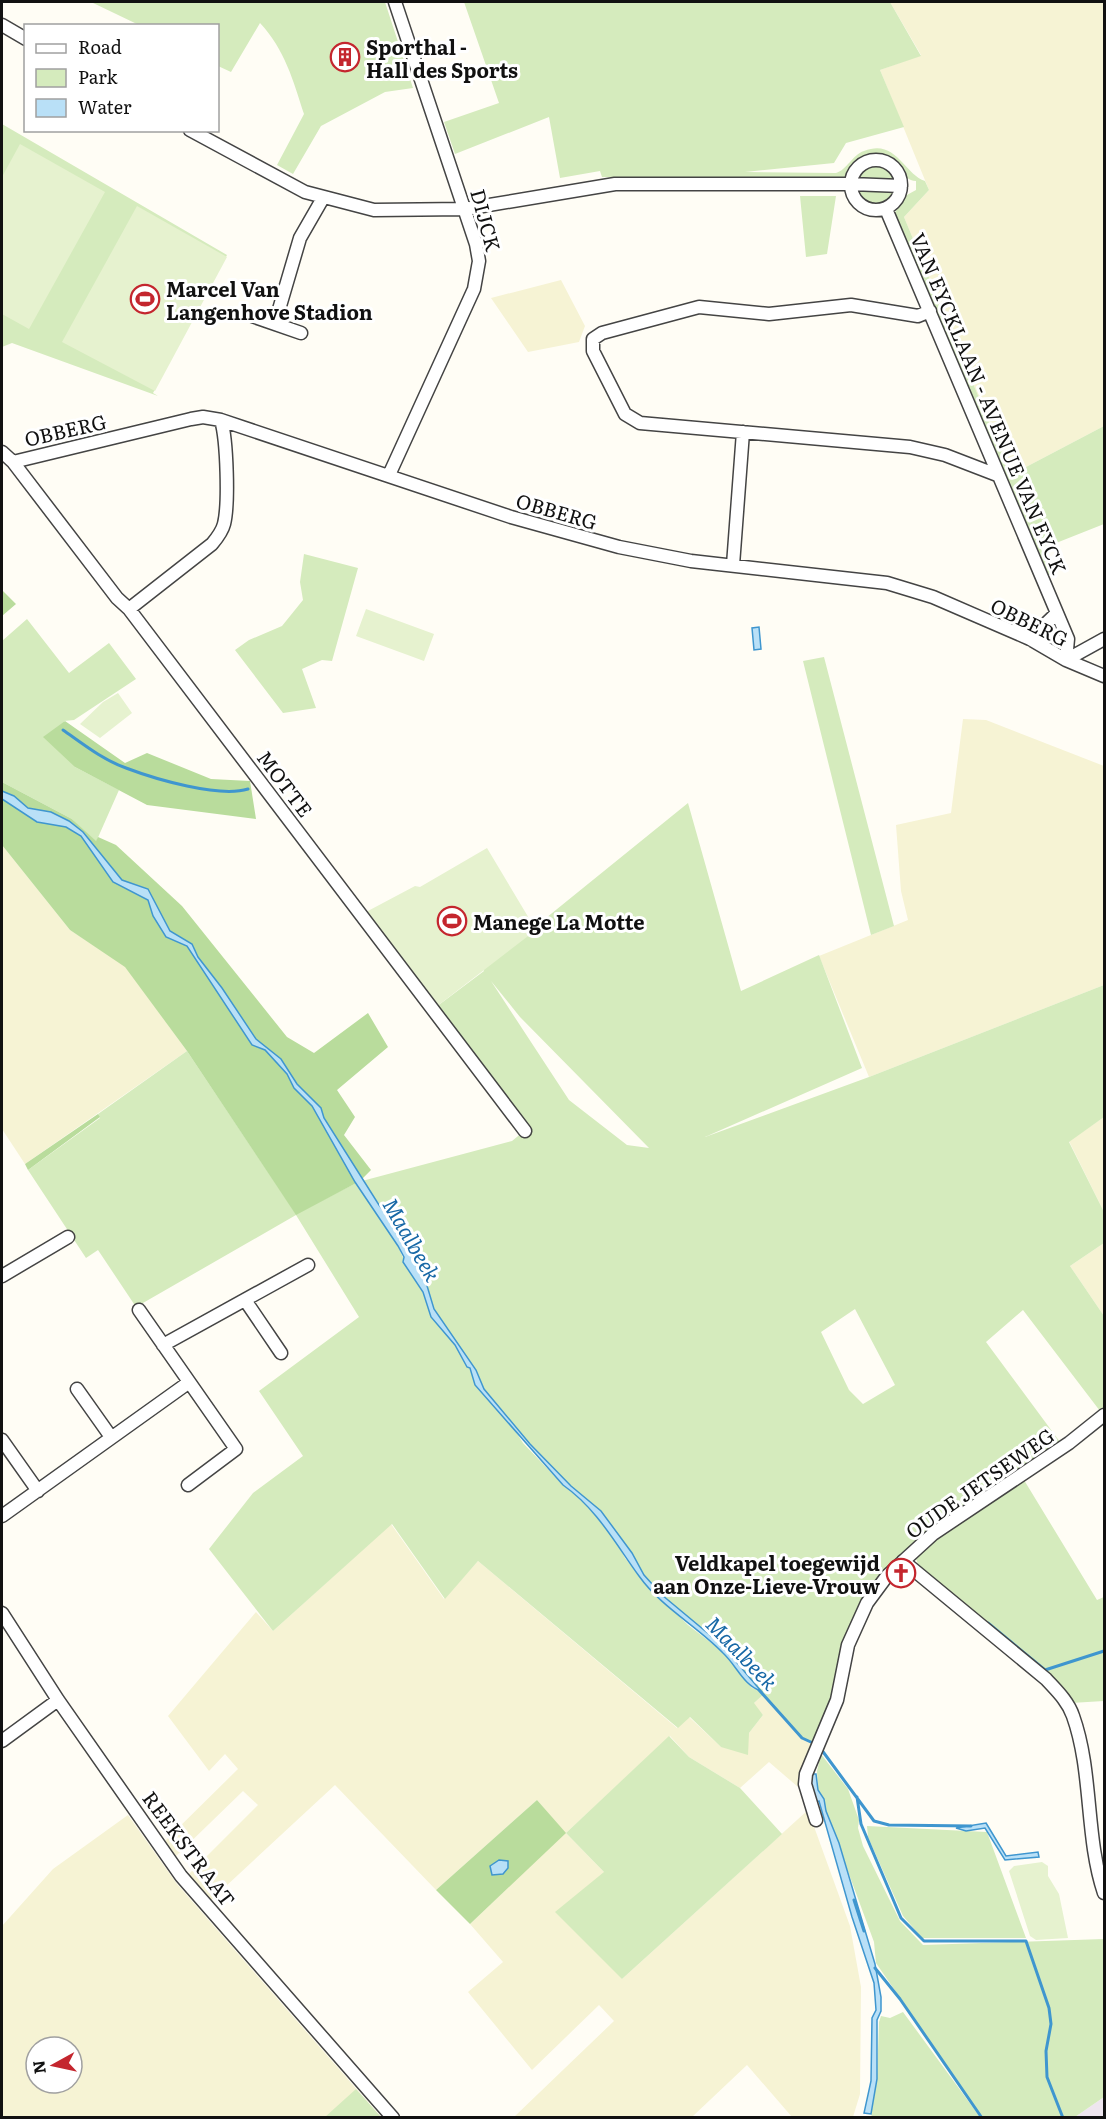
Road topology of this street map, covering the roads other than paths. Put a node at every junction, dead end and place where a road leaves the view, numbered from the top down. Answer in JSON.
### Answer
{"nodes":[{"id":1,"x":395,"y":2,"type":"edge"},
{"id":2,"x":2,"y":25,"type":"edge"},
{"id":3,"x":24,"y":38,"type":"edge"},
{"id":4,"x":194,"y":132,"type":"edge"},
{"id":5,"x":851,"y":184,"type":"junction"},
{"id":6,"x":902,"y":186,"type":"junction"},
{"id":7,"x":322,"y":198,"type":"junction"},
{"id":8,"x":465,"y":209,"type":"junction"},
{"id":9,"x":886,"y":209,"type":"junction"},
{"id":10,"x":930,"y":311,"type":"junction"},
{"id":11,"x":252,"y":316,"type":"dead end"},
{"id":12,"x":275,"y":323,"type":"junction"},
{"id":13,"x":301,"y":333,"type":"dead end"},
{"id":14,"x":221,"y":420,"type":"junction"},
{"id":15,"x":743,"y":432,"type":"junction"},
{"id":16,"x":2,"y":452,"type":"edge"},
{"id":17,"x":13,"y":462,"type":"junction"},
{"id":18,"x":389,"y":475,"type":"junction"},
{"id":19,"x":997,"y":475,"type":"junction"},
{"id":20,"x":733,"y":565,"type":"junction"},
{"id":21,"x":129,"y":609,"type":"junction"},
{"id":22,"x":1058,"y":613,"type":"junction"},
{"id":23,"x":1030,"y":639,"type":"junction"},
{"id":24,"x":1104,"y":639,"type":"edge"},
{"id":25,"x":1066,"y":660,"type":"junction"},
{"id":26,"x":1104,"y":676,"type":"edge"},
{"id":27,"x":525,"y":1131,"type":"dead end"},
{"id":28,"x":68,"y":1237,"type":"dead end"},
{"id":29,"x":308,"y":1265,"type":"dead end"},
{"id":30,"x":2,"y":1276,"type":"edge"},
{"id":31,"x":245,"y":1300,"type":"junction"},
{"id":32,"x":139,"y":1310,"type":"dead end"},
{"id":33,"x":164,"y":1345,"type":"junction"},
{"id":34,"x":281,"y":1353,"type":"dead end"},
{"id":35,"x":188,"y":1383,"type":"junction"},
{"id":36,"x":77,"y":1389,"type":"dead end"},
{"id":37,"x":1104,"y":1415,"type":"edge"},
{"id":38,"x":111,"y":1437,"type":"junction"},
{"id":39,"x":2,"y":1440,"type":"edge"},
{"id":40,"x":188,"y":1485,"type":"dead end"},
{"id":41,"x":38,"y":1491,"type":"junction"},
{"id":42,"x":2,"y":1516,"type":"edge"},
{"id":43,"x":903,"y":1561,"type":"junction"},
{"id":44,"x":2,"y":1613,"type":"edge"},
{"id":45,"x":58,"y":1700,"type":"junction"},
{"id":46,"x":2,"y":1741,"type":"edge"},
{"id":47,"x":816,"y":1820,"type":"dead end"},
{"id":48,"x":1104,"y":1893,"type":"edge"},
{"id":49,"x":393,"y":2118,"type":"edge"}],
"edges":[{"from":1,"to":8,"type":"street","name":"DIJCK"},
{"from":2,"to":3,"type":"street"},
{"from":4,"to":7,"type":"street"},
{"from":5,"to":6,"type":"street"},
{"from":5,"to":6,"type":"street"},
{"from":5,"to":8,"type":"street"},
{"from":5,"to":9,"type":"street"},
{"from":6,"to":9,"type":"street"},
{"from":7,"to":8,"type":"street"},
{"from":7,"to":12,"type":"street"},
{"from":8,"to":18,"type":"street","name":"DIJCK"},
{"from":9,"to":10,"type":"street","name":"VAN EYCKLAAN - AVENUE VAN EYCK"},
{"from":10,"to":15,"type":"street"},
{"from":10,"to":19,"type":"street","name":"VAN EYCKLAAN - AVENUE VAN EYCK"},
{"from":11,"to":12,"type":"street"},
{"from":12,"to":13,"type":"street"},
{"from":14,"to":17,"type":"street","name":"OBBERG"},
{"from":14,"to":18,"type":"street","name":"OBBERG"},
{"from":14,"to":21,"type":"street"},
{"from":15,"to":19,"type":"street"},
{"from":15,"to":20,"type":"street"},
{"from":16,"to":17,"type":"street","name":"OBBERG"},
{"from":17,"to":21,"type":"street","name":"MOTTE"},
{"from":18,"to":20,"type":"street","name":"OBBERG"},
{"from":19,"to":22,"type":"street","name":"VAN EYCKLAAN - AVENUE VAN EYCK"},
{"from":20,"to":23,"type":"street","name":"OBBERG"},
{"from":21,"to":27,"type":"street","name":"MOTTE"},
{"from":22,"to":23,"type":"street"},
{"from":22,"to":25,"type":"street","name":"VAN EYCKLAAN - AVENUE VAN EYCK"},
{"from":23,"to":25,"type":"street","name":"OBBERG"},
{"from":24,"to":25,"type":"street"},
{"from":25,"to":26,"type":"street","name":"OBBERG"},
{"from":28,"to":30,"type":"street"},
{"from":29,"to":31,"type":"street"},
{"from":31,"to":33,"type":"street"},
{"from":31,"to":34,"type":"street"},
{"from":32,"to":33,"type":"street"},
{"from":33,"to":35,"type":"street"},
{"from":35,"to":38,"type":"street"},
{"from":35,"to":40,"type":"street"},
{"from":36,"to":38,"type":"street"},
{"from":37,"to":43,"type":"street","name":"OUDE JETSEWEG"},
{"from":38,"to":41,"type":"street"},
{"from":39,"to":41,"type":"street"},
{"from":41,"to":42,"type":"street"},
{"from":43,"to":47,"type":"street","name":"OUDE JETSEWEG"},
{"from":43,"to":48,"type":"street"},
{"from":44,"to":45,"type":"street","name":"REEKSTRAAT"},
{"from":45,"to":46,"type":"street"},
{"from":45,"to":49,"type":"street","name":"REEKSTRAAT"}]}
